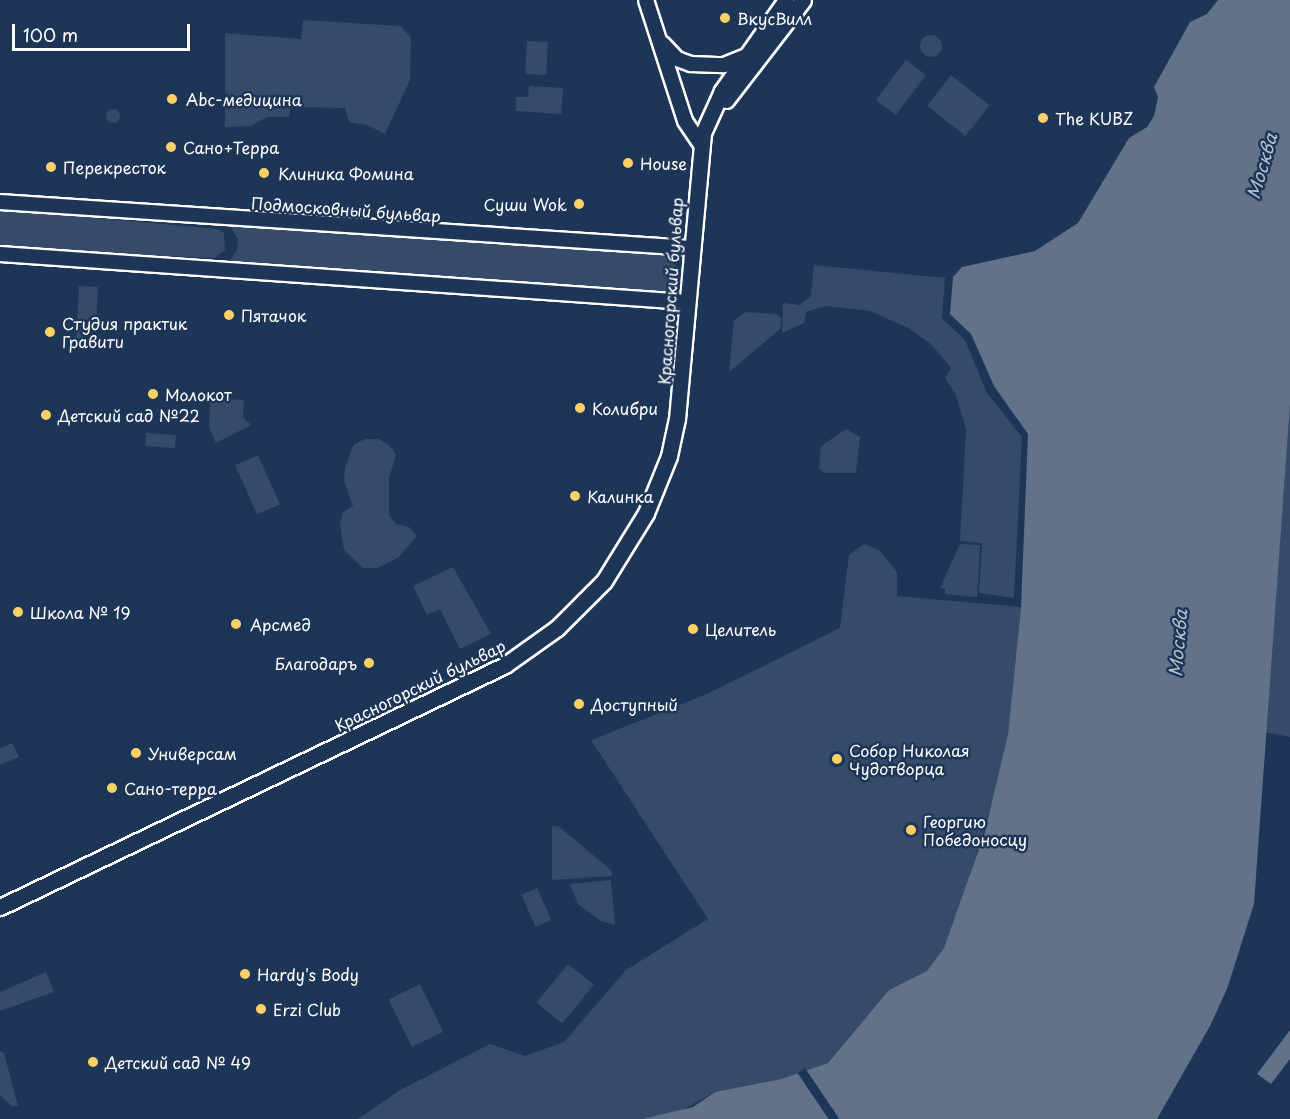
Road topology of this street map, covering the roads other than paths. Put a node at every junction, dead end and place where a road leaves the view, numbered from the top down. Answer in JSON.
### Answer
{"nodes":[{"id":1,"x":646,"y":0,"type":"edge"},
{"id":2,"x":786,"y":0,"type":"edge"},
{"id":3,"x":803,"y":0,"type":"edge"},
{"id":4,"x":660,"y":40,"type":"junction"},
{"id":5,"x":746,"y":56,"type":"junction"},
{"id":6,"x":706,"y":125,"type":"junction"},
{"id":7,"x":700,"y":143,"type":"junction"},
{"id":8,"x":0,"y":202,"type":"edge"},
{"id":9,"x":690,"y":249,"type":"junction"},
{"id":10,"x":0,"y":254,"type":"edge"},
{"id":11,"x":686,"y":302,"type":"junction"},
{"id":12,"x":0,"y":907,"type":"edge"}],
"edges":[{"from":1,"to":4,"type":"street"},
{"from":2,"to":5,"type":"main road","name":"Красногорский бульвар"},
{"from":3,"to":6,"type":"main road","name":"Красногорский бульвар"},
{"from":4,"to":5,"type":"street"},
{"from":4,"to":7,"type":"street"},
{"from":5,"to":6,"type":"main road","name":"Красногорский бульвар"},
{"from":6,"to":7,"type":"main road","name":"Красногорский бульвар"},
{"from":7,"to":9,"type":"main road","name":"Красногорский бульвар"},
{"from":8,"to":9,"type":"street","name":"Подмосковный бульвар"},
{"from":9,"to":11,"type":"main road","name":"Красногорский бульвар"},
{"from":10,"to":11,"type":"street"},
{"from":11,"to":12,"type":"main road","name":"Красногорский бульвар"}]}
